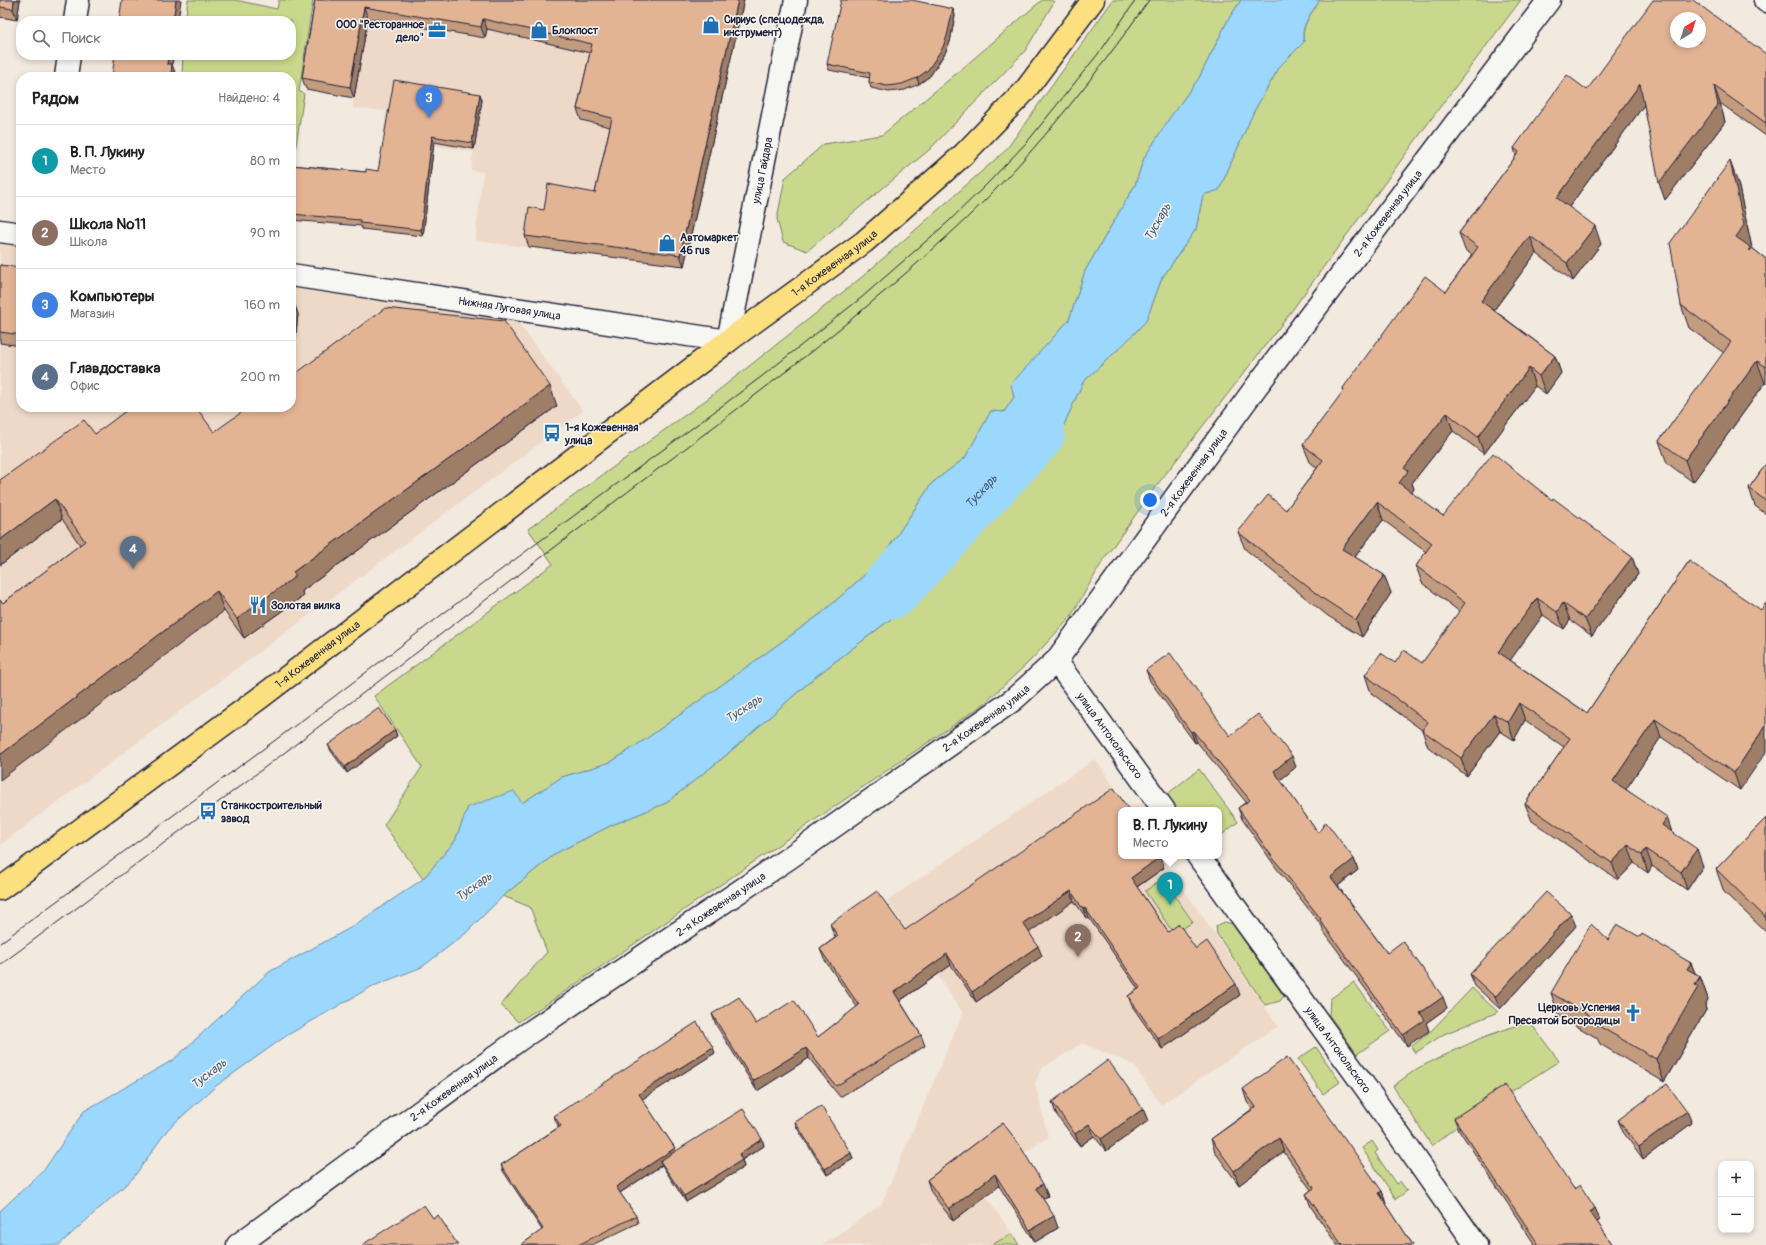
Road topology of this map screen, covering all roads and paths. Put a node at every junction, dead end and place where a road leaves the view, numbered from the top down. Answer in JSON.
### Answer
{"nodes":[{"id":1,"x":78,"y":0,"type":"edge"},
{"id":2,"x":796,"y":0,"type":"edge"},
{"id":3,"x":1093,"y":0,"type":"edge"},
{"id":4,"x":1548,"y":0,"type":"edge"},
{"id":5,"x":76,"y":16,"type":"edge"},
{"id":6,"x":68,"y":60,"type":"edge"},
{"id":7,"x":67,"y":72,"type":"edge"},
{"id":8,"x":0,"y":231,"type":"edge"},
{"id":9,"x":16,"y":233,"type":"edge"},
{"id":10,"x":296,"y":276,"type":"edge"},
{"id":11,"x":728,"y":341,"type":"junction"},
{"id":12,"x":1056,"y":661,"type":"junction"},
{"id":13,"x":1162,"y":807,"type":"edge"},
{"id":14,"x":1200,"y":859,"type":"edge"},
{"id":15,"x":0,"y":889,"type":"edge"},
{"id":16,"x":238,"y":1245,"type":"edge"},
{"id":17,"x":1476,"y":1245,"type":"edge"}],
"edges":[{"from":1,"to":5,"type":"street"},
{"from":2,"to":11,"type":"street","name":"улица Гайдара"},
{"from":3,"to":11,"type":"main road","name":"1-я Кожевенная улица"},
{"from":4,"to":12,"type":"street","name":"2-я Кожевенная улица"},
{"from":6,"to":7,"type":"street"},
{"from":8,"to":9,"type":"street"},
{"from":10,"to":11,"type":"street","name":"Нижняя Луговая улица"},
{"from":11,"to":15,"type":"main road","name":"1-я Кожевенная улица"},
{"from":12,"to":13,"type":"street","name":"улица Антокольского"},
{"from":12,"to":16,"type":"street","name":"2-я Кожевенная улица"},
{"from":14,"to":17,"type":"street","name":"улица Антокольского"}]}
